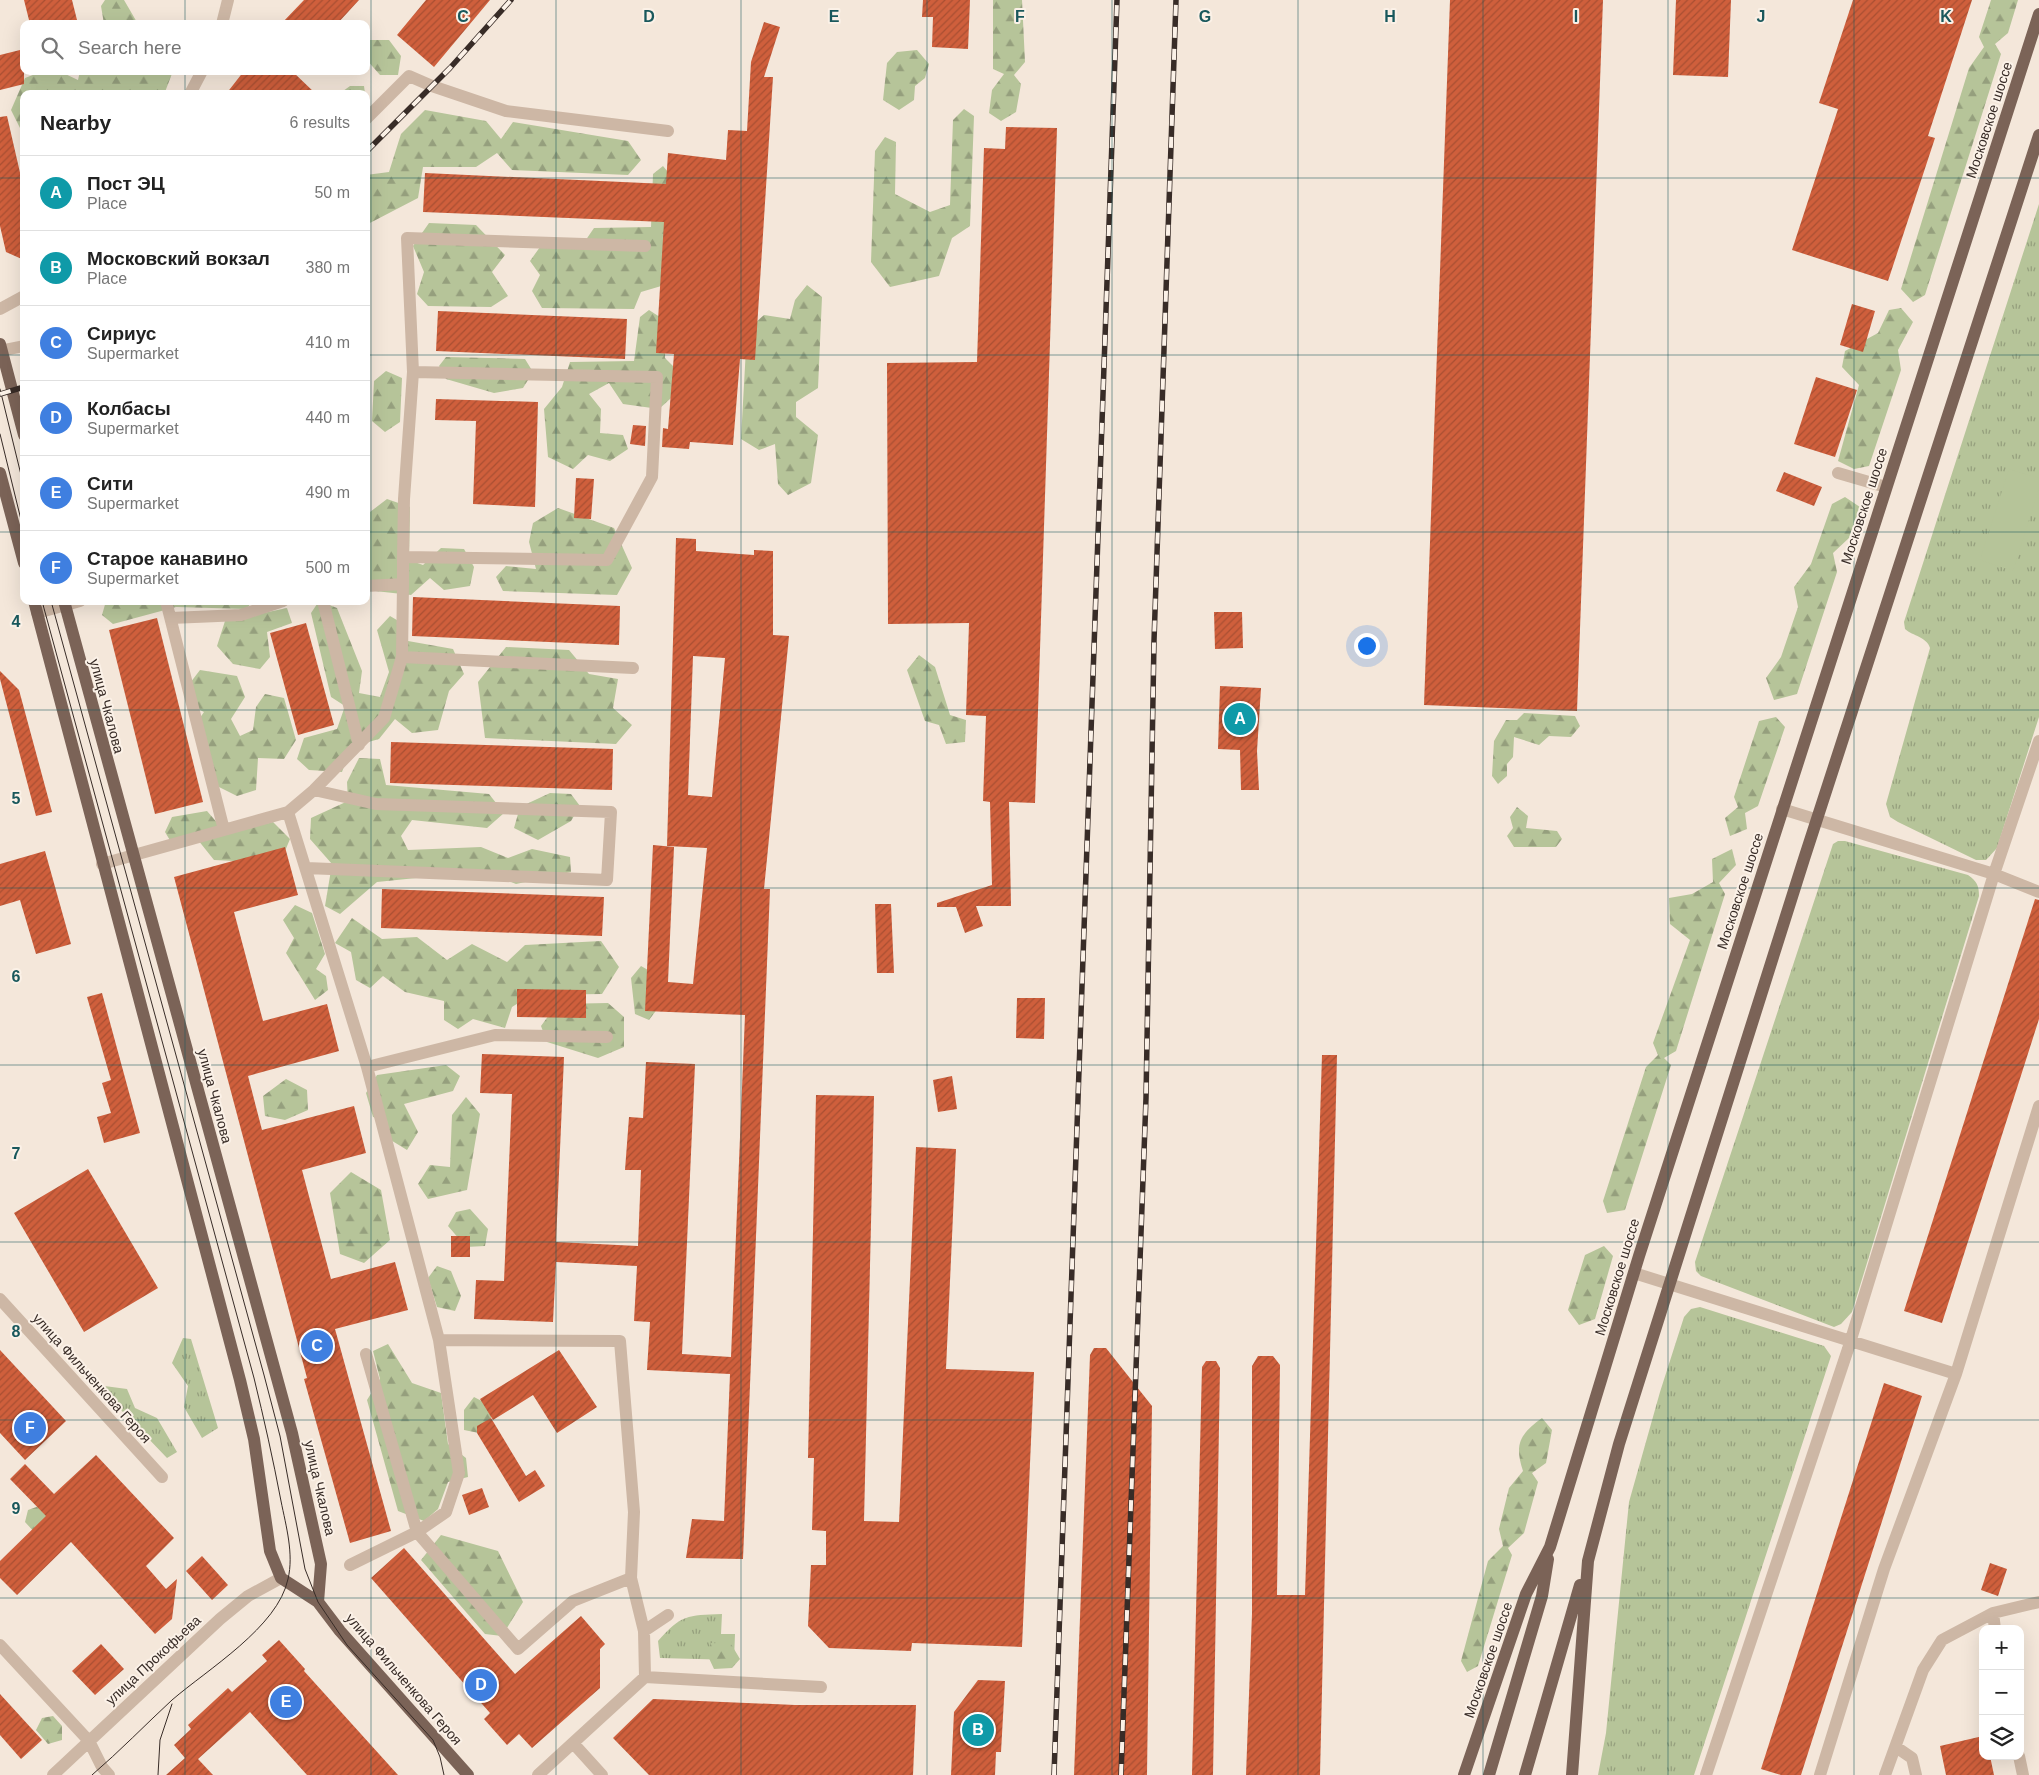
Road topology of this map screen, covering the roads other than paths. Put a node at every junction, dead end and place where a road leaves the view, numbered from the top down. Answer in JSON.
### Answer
{"nodes":[{"id":1,"x":228,"y":0,"type":"edge"},
{"id":2,"x":2039,"y":14,"type":"edge"},
{"id":3,"x":223,"y":20,"type":"edge"},
{"id":4,"x":200,"y":75,"type":"edge"},
{"id":5,"x":192,"y":90,"type":"edge"},
{"id":6,"x":370,"y":115,"type":"edge"},
{"id":7,"x":668,"y":131,"type":"dead end"},
{"id":8,"x":2039,"y":135,"type":"edge"},
{"id":9,"x":645,"y":246,"type":"dead end"},
{"id":10,"x":20,"y":298,"type":"edge"},
{"id":11,"x":0,"y":309,"type":"edge"},
{"id":12,"x":20,"y":347,"type":"edge"},
{"id":13,"x":1,"y":349,"type":"edge"},
{"id":14,"x":413,"y":372,"type":"junction"},
{"id":15,"x":20,"y":420,"type":"edge"},
{"id":16,"x":1838,"y":472,"type":"dead end"},
{"id":17,"x":0,"y":473,"type":"edge"},
{"id":18,"x":1886,"y":487,"type":"junction"},
{"id":19,"x":20,"y":548,"type":"edge"},
{"id":20,"x":403,"y":557,"type":"junction"},
{"id":21,"x":403,"y":584,"type":"junction"},
{"id":22,"x":370,"y":586,"type":"edge"},
{"id":23,"x":50,"y":605,"type":"edge"},
{"id":24,"x":65,"y":605,"type":"edge"},
{"id":25,"x":167,"y":605,"type":"edge"},
{"id":26,"x":271,"y":605,"type":"edge"},
{"id":27,"x":324,"y":605,"type":"edge"},
{"id":28,"x":35,"y":607,"type":"edge"},
{"id":29,"x":171,"y":618,"type":"junction"},
{"id":30,"x":402,"y":657,"type":"junction"},
{"id":31,"x":634,"y":668,"type":"dead end"},
{"id":32,"x":2039,"y":740,"type":"edge"},
{"id":33,"x":359,"y":745,"type":"junction"},
{"id":34,"x":314,"y":790,"type":"junction"},
{"id":35,"x":1782,"y":809,"type":"junction"},
{"id":36,"x":288,"y":812,"type":"junction"},
{"id":37,"x":1817,"y":820,"type":"junction"},
{"id":38,"x":224,"y":830,"type":"junction"},
{"id":39,"x":133,"y":856,"type":"junction"},
{"id":40,"x":102,"y":864,"type":"junction"},
{"id":41,"x":306,"y":868,"type":"junction"},
{"id":42,"x":1994,"y":874,"type":"junction"},
{"id":43,"x":2039,"y":892,"type":"edge"},
{"id":44,"x":606,"y":1037,"type":"dead end"},
{"id":45,"x":367,"y":1067,"type":"junction"},
{"id":46,"x":2039,"y":1106,"type":"edge"},
{"id":47,"x":1634,"y":1273,"type":"junction"},
{"id":48,"x":1668,"y":1284,"type":"junction"},
{"id":49,"x":0,"y":1299,"type":"edge"},
{"id":50,"x":439,"y":1340,"type":"junction"},
{"id":51,"x":1851,"y":1340,"type":"junction"},
{"id":52,"x":366,"y":1354,"type":"dead end"},
{"id":53,"x":1956,"y":1374,"type":"junction"},
{"id":54,"x":162,"y":1477,"type":"dead end"},
{"id":55,"x":417,"y":1532,"type":"junction"},
{"id":56,"x":1550,"y":1547,"type":"junction"},
{"id":57,"x":1588,"y":1561,"type":"junction"},
{"id":58,"x":350,"y":1565,"type":"dead end"},
{"id":59,"x":281,"y":1578,"type":"junction"},
{"id":60,"x":631,"y":1578,"type":"junction"},
{"id":61,"x":318,"y":1602,"type":"junction"},
{"id":62,"x":2039,"y":1602,"type":"edge"},
{"id":63,"x":1993,"y":1613,"type":"junction"},
{"id":64,"x":668,"y":1615,"type":"dead end"},
{"id":65,"x":1994,"y":1625,"type":"edge"},
{"id":66,"x":644,"y":1631,"type":"junction"},
{"id":67,"x":0,"y":1645,"type":"edge"},
{"id":68,"x":645,"y":1677,"type":"junction"},
{"id":69,"x":821,"y":1687,"type":"dead end"},
{"id":70,"x":89,"y":1741,"type":"junction"},
{"id":71,"x":573,"y":1743,"type":"junction"},
{"id":72,"x":1896,"y":1747,"type":"junction"},
{"id":73,"x":2020,"y":1760,"type":"edge"},
{"id":74,"x":53,"y":1775,"type":"edge"},
{"id":75,"x":109,"y":1775,"type":"edge"},
{"id":76,"x":468,"y":1775,"type":"edge"},
{"id":77,"x":538,"y":1775,"type":"edge"},
{"id":78,"x":602,"y":1775,"type":"edge"},
{"id":79,"x":1464,"y":1775,"type":"edge"},
{"id":80,"x":1490,"y":1775,"type":"edge"},
{"id":81,"x":1525,"y":1775,"type":"edge"},
{"id":82,"x":1572,"y":1775,"type":"edge"},
{"id":83,"x":1706,"y":1775,"type":"edge"},
{"id":84,"x":1820,"y":1775,"type":"edge"},
{"id":85,"x":1885,"y":1775,"type":"edge"},
{"id":86,"x":1916,"y":1775,"type":"edge"},
{"id":87,"x":2023,"y":1775,"type":"edge"}],
"edges":[{"from":1,"to":3,"type":"street"},
{"from":2,"to":18,"type":"main road","name":"Московское шоссе"},
{"from":4,"to":5,"type":"street"},
{"from":6,"to":7,"type":"street"},
{"from":8,"to":37,"type":"main road"},
{"from":9,"to":14,"type":"street"},
{"from":10,"to":11,"type":"street"},
{"from":12,"to":13,"type":"street"},
{"from":13,"to":15,"type":"main road"},
{"from":14,"to":20,"type":"street"},
{"from":14,"to":20,"type":"street"},
{"from":16,"to":18,"type":"street"},
{"from":17,"to":19,"type":"main road"},
{"from":18,"to":35,"type":"main road","name":"Московское шоссе"},
{"from":20,"to":21,"type":"street"},
{"from":21,"to":22,"type":"street"},
{"from":21,"to":30,"type":"street"},
{"from":23,"to":28,"type":"street"},
{"from":24,"to":39,"type":"main road","name":"улица Чкалова"},
{"from":25,"to":29,"type":"street"},
{"from":26,"to":29,"type":"street"},
{"from":27,"to":33,"type":"street"},
{"from":28,"to":40,"type":"main road"},
{"from":29,"to":38,"type":"street"},
{"from":30,"to":31,"type":"street"},
{"from":30,"to":33,"type":"street"},
{"from":32,"to":42,"type":"street"},
{"from":33,"to":34,"type":"street"},
{"from":34,"to":36,"type":"street"},
{"from":34,"to":41,"type":"street"},
{"from":35,"to":37,"type":"street"},
{"from":35,"to":47,"type":"main road","name":"Московское шоссе"},
{"from":36,"to":38,"type":"street"},
{"from":36,"to":41,"type":"street"},
{"from":37,"to":42,"type":"street"},
{"from":37,"to":48,"type":"main road"},
{"from":38,"to":39,"type":"street"},
{"from":39,"to":40,"type":"street"},
{"from":39,"to":61,"type":"main road","name":"улица Чкалова"},
{"from":40,"to":59,"type":"main road"},
{"from":41,"to":45,"type":"street"},
{"from":42,"to":43,"type":"street"},
{"from":42,"to":51,"type":"street"},
{"from":44,"to":45,"type":"street"},
{"from":45,"to":50,"type":"street"},
{"from":46,"to":53,"type":"street"},
{"from":47,"to":48,"type":"street"},
{"from":47,"to":56,"type":"main road","name":"Московское шоссе"},
{"from":48,"to":51,"type":"street"},
{"from":48,"to":57,"type":"main road"},
{"from":49,"to":54,"type":"street","name":"улица Фильченкова Героя"},
{"from":50,"to":55,"type":"street"},
{"from":50,"to":60,"type":"street"},
{"from":51,"to":53,"type":"street"},
{"from":51,"to":83,"type":"street"},
{"from":52,"to":55,"type":"street"},
{"from":53,"to":84,"type":"street"},
{"from":55,"to":58,"type":"street"},
{"from":55,"to":60,"type":"street"},
{"from":56,"to":79,"type":"main road","name":"Московское шоссе"},
{"from":56,"to":80,"type":"main road"},
{"from":57,"to":81,"type":"main road"},
{"from":57,"to":82,"type":"main road"},
{"from":59,"to":61,"type":"main road","name":"улица Фильченкова Героя"},
{"from":59,"to":70,"type":"street","name":"улица Прокофьева"},
{"from":60,"to":66,"type":"street"},
{"from":61,"to":76,"type":"main road","name":"улица Фильченкова Героя"},
{"from":62,"to":63,"type":"street"},
{"from":63,"to":65,"type":"street"},
{"from":63,"to":72,"type":"street"},
{"from":64,"to":66,"type":"street"},
{"from":66,"to":68,"type":"street"},
{"from":67,"to":70,"type":"street"},
{"from":68,"to":69,"type":"street"},
{"from":68,"to":71,"type":"street"},
{"from":70,"to":74,"type":"street","name":"улица Прокофьева"},
{"from":70,"to":75,"type":"street"},
{"from":71,"to":77,"type":"street"},
{"from":71,"to":78,"type":"street"},
{"from":72,"to":85,"type":"street"},
{"from":72,"to":86,"type":"street"},
{"from":73,"to":87,"type":"street"}]}
